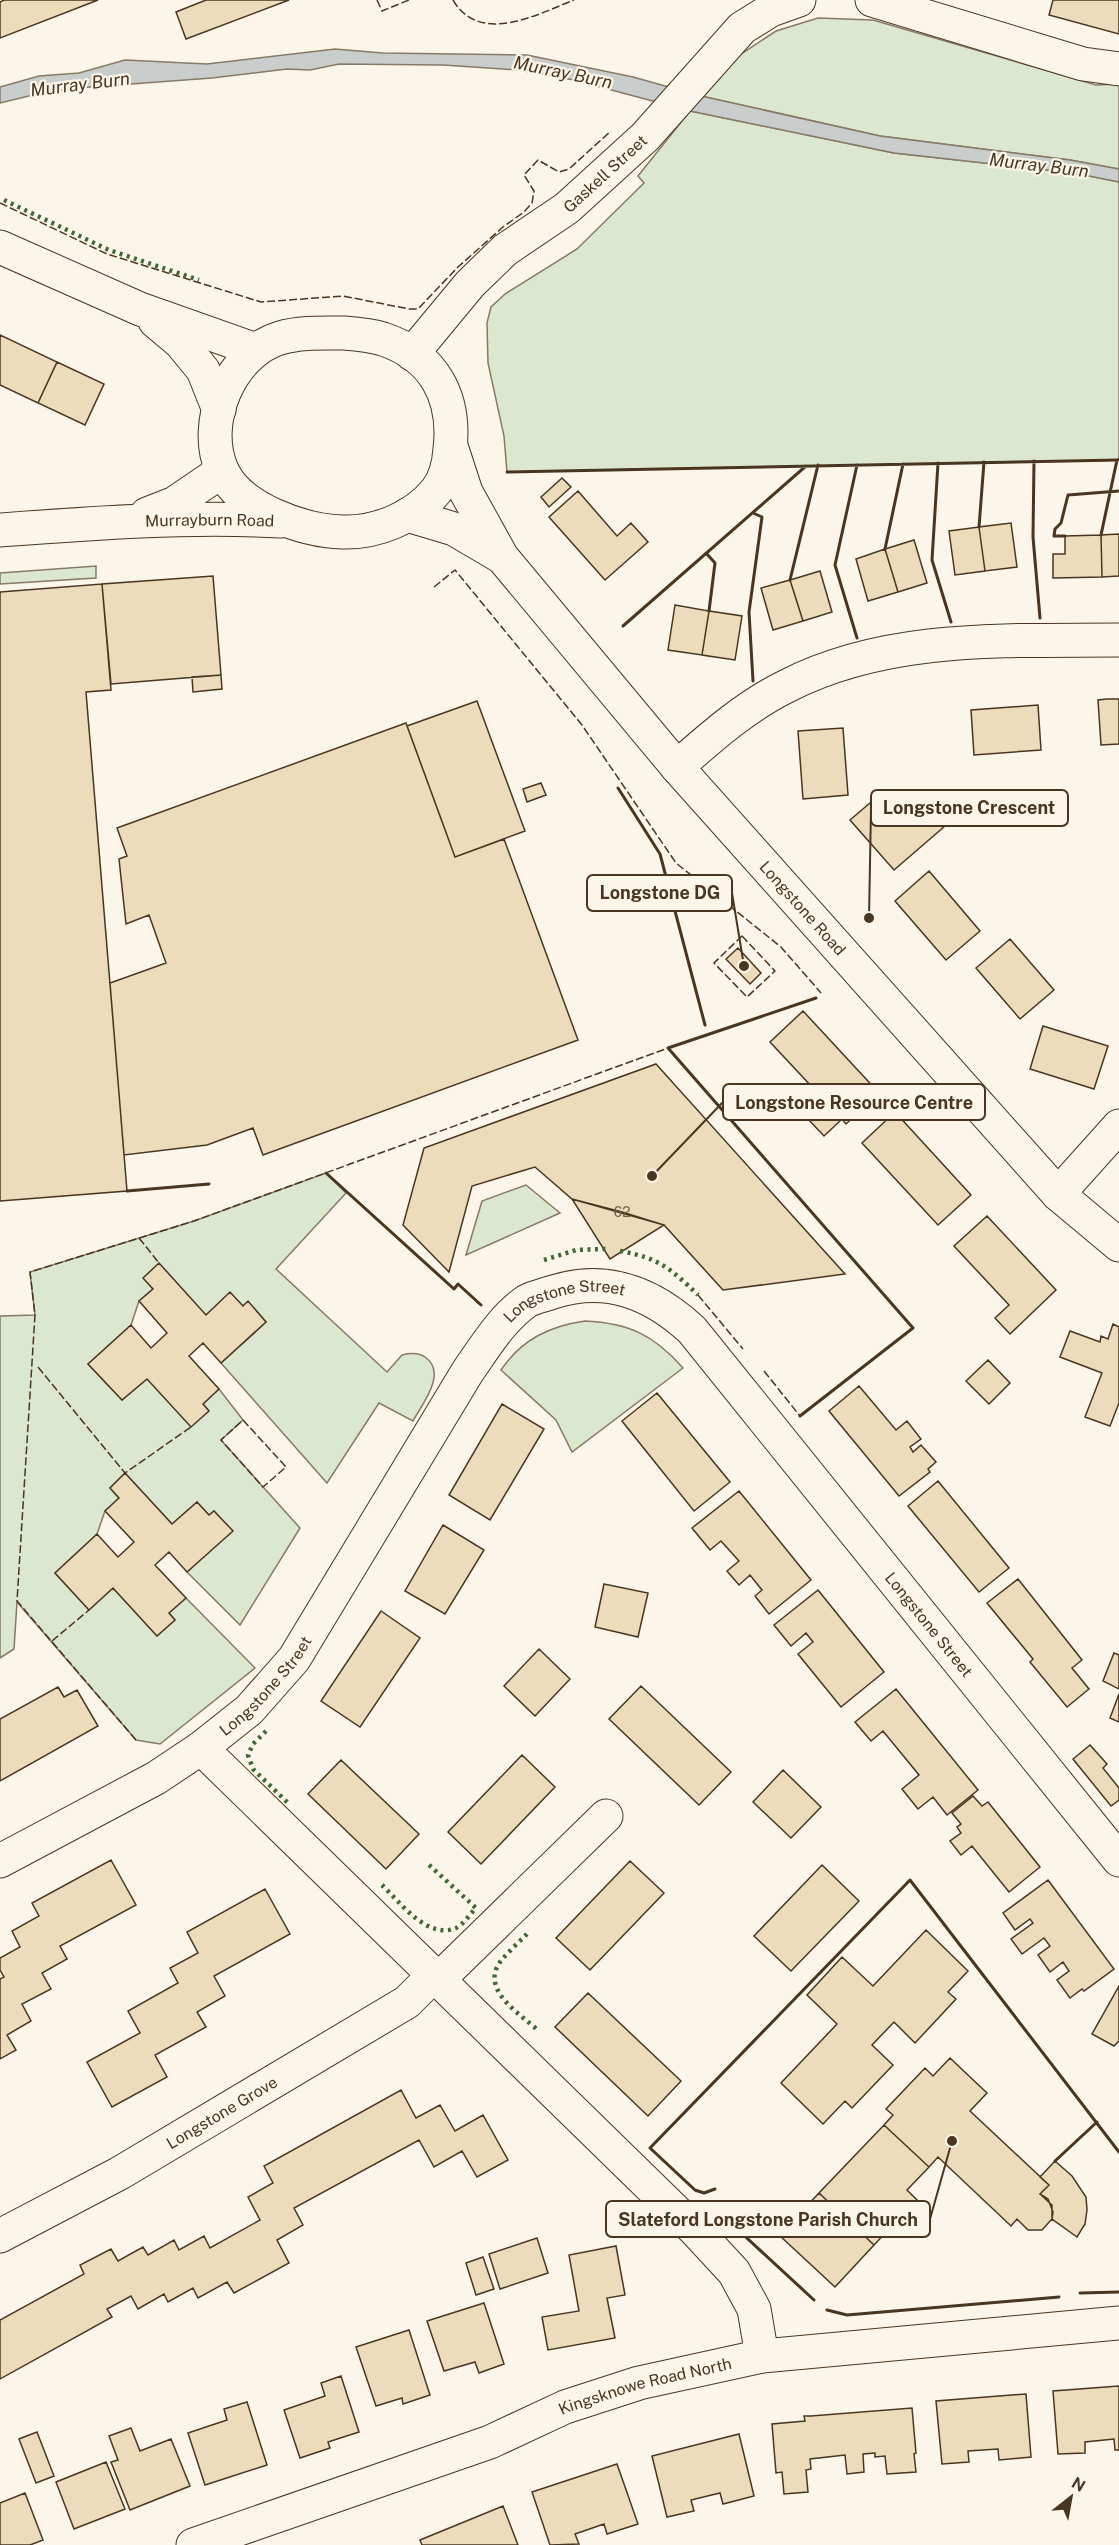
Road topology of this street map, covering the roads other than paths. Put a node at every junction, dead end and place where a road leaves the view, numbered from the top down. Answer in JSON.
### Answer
{"nodes":[{"id":1,"x":799,"y":0,"type":"edge"},
{"id":2,"x":872,"y":0,"type":"edge"},
{"id":3,"x":1119,"y":69,"type":"edge"},
{"id":4,"x":0,"y":247,"type":"edge"},
{"id":5,"x":140,"y":309,"type":"junction"},
{"id":6,"x":256,"y":350,"type":"junction"},
{"id":7,"x":412,"y":354,"type":"junction"},
{"id":8,"x":219,"y":410,"type":"junction"},
{"id":9,"x":451,"y":446,"type":"junction"},
{"id":10,"x":222,"y":471,"type":"junction"},
{"id":11,"x":407,"y":515,"type":"junction"},
{"id":12,"x":134,"y":520,"type":"junction"},
{"id":13,"x":286,"y":521,"type":"junction"},
{"id":14,"x":0,"y":530,"type":"edge"},
{"id":15,"x":502,"y":557,"type":"junction"},
{"id":16,"x":1119,"y":640,"type":"edge"},
{"id":17,"x":676,"y":767,"type":"junction"},
{"id":18,"x":1119,"y":1126,"type":"edge"},
{"id":19,"x":1058,"y":1194,"type":"junction"},
{"id":20,"x":1119,"y":1245,"type":"edge"},
{"id":21,"x":201,"y":1748,"type":"junction"},
{"id":22,"x":606,"y":1816,"type":"dead end"},
{"id":23,"x":1119,"y":1860,"type":"edge"},
{"id":24,"x":0,"y":1861,"type":"edge"},
{"id":25,"x":436,"y":1977,"type":"junction"},
{"id":26,"x":0,"y":2236,"type":"edge"},
{"id":27,"x":1119,"y":2323,"type":"edge"},
{"id":28,"x":762,"y":2356,"type":"junction"},
{"id":29,"x":193,"y":2545,"type":"edge"}],
"edges":[{"from":1,"to":7,"type":"street","name":"Gaskell Street"},
{"from":2,"to":3,"type":"street"},
{"from":4,"to":5,"type":"street"},
{"from":5,"to":6,"type":"street"},
{"from":5,"to":8,"type":"street"},
{"from":6,"to":7,"type":"street"},
{"from":6,"to":8,"type":"street"},
{"from":7,"to":9,"type":"street"},
{"from":8,"to":10,"type":"street"},
{"from":9,"to":11,"type":"street"},
{"from":9,"to":15,"type":"street","name":"Longstone Road"},
{"from":10,"to":12,"type":"street","name":"Murrayburn Road"},
{"from":10,"to":13,"type":"street"},
{"from":11,"to":13,"type":"street"},
{"from":11,"to":15,"type":"street","name":"Longstone Road"},
{"from":12,"to":13,"type":"street","name":"Murrayburn Road"},
{"from":12,"to":14,"type":"street","name":"Murrayburn Road"},
{"from":15,"to":17,"type":"street","name":"Longstone Road"},
{"from":16,"to":17,"type":"street"},
{"from":17,"to":19,"type":"street","name":"Longstone Road"},
{"from":18,"to":19,"type":"street"},
{"from":19,"to":20,"type":"street","name":"Longstone Road"},
{"from":21,"to":23,"type":"street","name":"Longstone Street"},
{"from":21,"to":24,"type":"street","name":"Longstone Street"},
{"from":21,"to":25,"type":"street"},
{"from":22,"to":25,"type":"street","name":"Longstone Grove"},
{"from":25,"to":26,"type":"street","name":"Longstone Grove"},
{"from":25,"to":28,"type":"street"},
{"from":27,"to":28,"type":"street","name":"Kingsknowe Road North"},
{"from":28,"to":29,"type":"street","name":"Kingsknowe Road North"}]}
